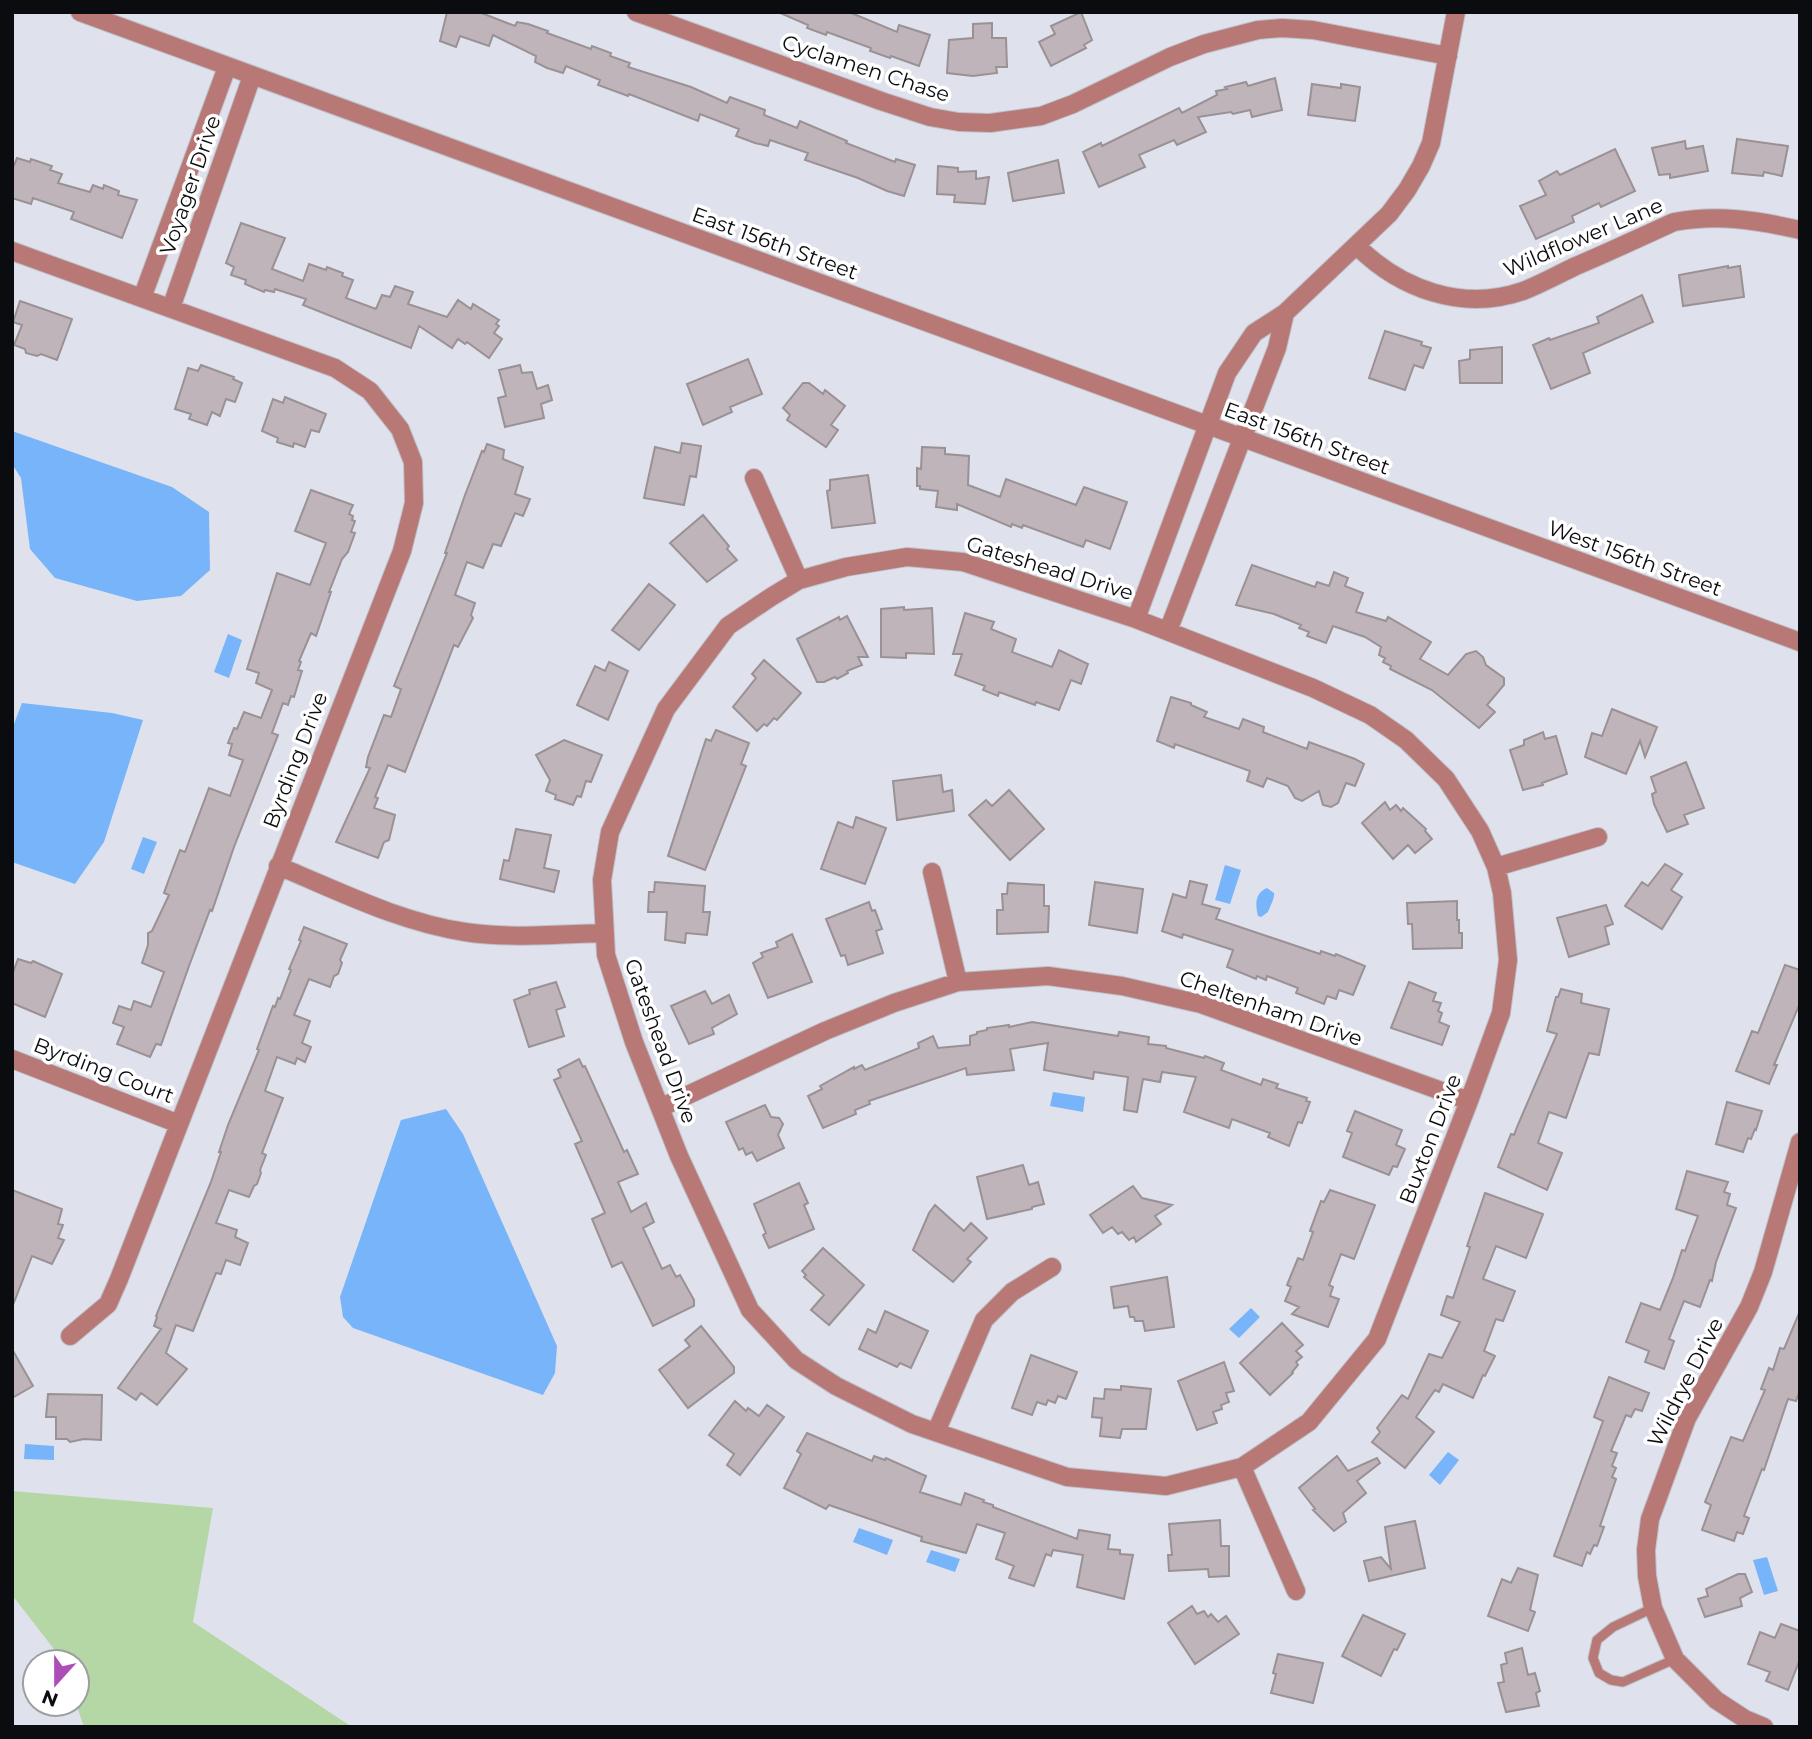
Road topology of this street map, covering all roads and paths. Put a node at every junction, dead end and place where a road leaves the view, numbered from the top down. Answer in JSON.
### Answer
{"nodes":[{"id":1,"x":80,"y":12,"type":"edge"},
{"id":2,"x":636,"y":12,"type":"edge"},
{"id":3,"x":1456,"y":12,"type":"edge"},
{"id":4,"x":1257,"y":21,"type":"edge"},
{"id":5,"x":1448,"y":56,"type":"junction"},
{"id":6,"x":227,"y":67,"type":"junction"},
{"id":7,"x":252,"y":76,"type":"junction"},
{"id":8,"x":1800,"y":230,"type":"edge"},
{"id":9,"x":1357,"y":246,"type":"junction"},
{"id":10,"x":12,"y":251,"type":"edge"},
{"id":11,"x":142,"y":298,"type":"junction"},
{"id":12,"x":171,"y":309,"type":"junction"},
{"id":13,"x":1285,"y":313,"type":"junction"},
{"id":14,"x":1208,"y":425,"type":"junction"},
{"id":15,"x":1242,"y":438,"type":"junction"},
{"id":16,"x":754,"y":478,"type":"dead end"},
{"id":17,"x":1454,"y":516,"type":"joint"},
{"id":18,"x":799,"y":580,"type":"junction"},
{"id":19,"x":1136,"y":619,"type":"junction"},
{"id":20,"x":1168,"y":631,"type":"junction"},
{"id":21,"x":1800,"y":642,"type":"edge"},
{"id":22,"x":1598,"y":837,"type":"dead end"},
{"id":23,"x":278,"y":866,"type":"junction"},
{"id":24,"x":1496,"y":867,"type":"junction"},
{"id":25,"x":932,"y":872,"type":"dead end"},
{"id":26,"x":605,"y":933,"type":"junction"},
{"id":27,"x":958,"y":982,"type":"junction"},
{"id":28,"x":12,"y":1059,"type":"edge"},
{"id":29,"x":1469,"y":1101,"type":"junction"},
{"id":30,"x":660,"y":1108,"type":"junction"},
{"id":31,"x":179,"y":1124,"type":"junction"},
{"id":32,"x":1800,"y":1142,"type":"edge"},
{"id":33,"x":1052,"y":1267,"type":"dead end"},
{"id":34,"x":70,"y":1336,"type":"dead end"},
{"id":35,"x":936,"y":1432,"type":"junction"},
{"id":36,"x":1242,"y":1467,"type":"junction"},
{"id":37,"x":1296,"y":1591,"type":"dead end"},
{"id":38,"x":1653,"y":1608,"type":"junction"},
{"id":39,"x":1672,"y":1652,"type":"junction"},
{"id":40,"x":1765,"y":1727,"type":"edge"}],
"edges":[{"from":1,"to":6,"type":"street","name":"East 156th Street"},
{"from":2,"to":4,"type":"street","name":"Cyclamen Chase"},
{"from":3,"to":5,"type":"street"},
{"from":4,"to":5,"type":"street","name":"Cyclamen Chase"},
{"from":5,"to":9,"type":"street"},
{"from":6,"to":7,"type":"street","name":"East 156th Street"},
{"from":6,"to":11,"type":"street"},
{"from":7,"to":12,"type":"street","name":"Voyager Drive"},
{"from":7,"to":14,"type":"street","name":"East 156th Street"},
{"from":8,"to":9,"type":"street","name":"Wildflower Lane"},
{"from":9,"to":13,"type":"street"},
{"from":10,"to":11,"type":"street","name":"Byrding Drive"},
{"from":11,"to":12,"type":"street","name":"Byrding Drive"},
{"from":12,"to":23,"type":"street","name":"Byrding Drive"},
{"from":13,"to":14,"type":"street"},
{"from":13,"to":15,"type":"street"},
{"from":14,"to":15,"type":"street","name":"East 156th Street"},
{"from":14,"to":19,"type":"street"},
{"from":15,"to":17,"type":"street","name":"East 156th Street"},
{"from":15,"to":20,"type":"street"},
{"from":16,"to":18,"type":"street"},
{"from":17,"to":21,"type":"street","name":"West 156th Street"},
{"from":18,"to":19,"type":"street","name":"Gateshead Drive"},
{"from":18,"to":26,"type":"street","name":"Gateshead Drive"},
{"from":19,"to":20,"type":"street","name":"Gateshead Drive"},
{"from":20,"to":24,"type":"street","name":"Buxton Drive"},
{"from":22,"to":24,"type":"street"},
{"from":23,"to":26,"type":"street"},
{"from":23,"to":31,"type":"street","name":"Byrding Drive"},
{"from":24,"to":29,"type":"street","name":"Buxton Drive"},
{"from":25,"to":27,"type":"street"},
{"from":26,"to":30,"type":"street","name":"Gateshead Drive"},
{"from":27,"to":29,"type":"street","name":"Cheltenham Drive"},
{"from":27,"to":30,"type":"street","name":"Cheltenham Drive"},
{"from":28,"to":31,"type":"street","name":"Byrding Court"},
{"from":29,"to":36,"type":"street","name":"Buxton Drive"},
{"from":30,"to":35,"type":"street","name":"Gateshead Drive"},
{"from":31,"to":34,"type":"street","name":"Byrding Drive"},
{"from":32,"to":38,"type":"street","name":"Wildrye Drive"},
{"from":33,"to":35,"type":"street"},
{"from":35,"to":36,"type":"street","name":"Buxton Drive"},
{"from":36,"to":37,"type":"street"},
{"from":38,"to":39,"type":"street","name":"Wildrye Drive"},
{"from":38,"to":39,"type":"lane"},
{"from":39,"to":40,"type":"street"}]}
